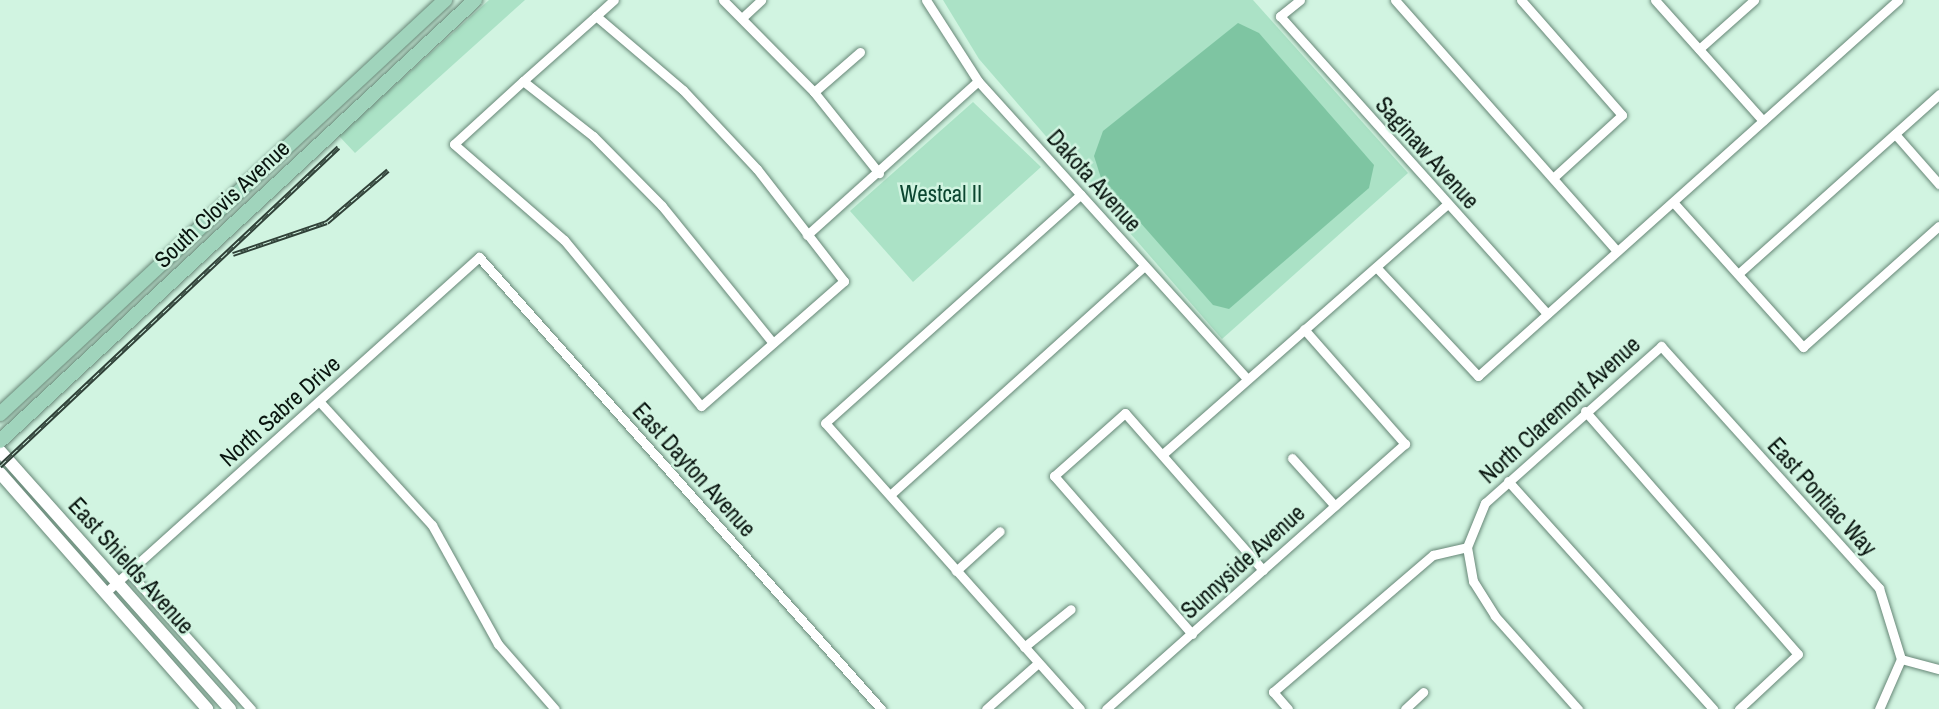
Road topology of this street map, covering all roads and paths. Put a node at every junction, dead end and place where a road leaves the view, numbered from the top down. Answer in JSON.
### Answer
{"nodes":[{"id":1,"x":445,"y":0,"type":"edge"},
{"id":2,"x":453,"y":0,"type":"edge"},
{"id":3,"x":475,"y":0,"type":"edge"},
{"id":4,"x":614,"y":0,"type":"edge"},
{"id":5,"x":723,"y":0,"type":"edge"},
{"id":6,"x":761,"y":0,"type":"edge"},
{"id":7,"x":926,"y":0,"type":"edge"},
{"id":8,"x":1300,"y":0,"type":"edge"},
{"id":9,"x":1395,"y":0,"type":"edge"},
{"id":10,"x":1521,"y":0,"type":"edge"},
{"id":11,"x":1655,"y":0,"type":"edge"},
{"id":12,"x":1754,"y":0,"type":"edge"},
{"id":13,"x":1898,"y":0,"type":"edge"},
{"id":14,"x":596,"y":16,"type":"junction"},
{"id":15,"x":743,"y":17,"type":"junction"},
{"id":16,"x":402,"y":41,"type":"junction"},
{"id":17,"x":1699,"y":49,"type":"junction"},
{"id":18,"x":860,"y":52,"type":"dead end"},
{"id":19,"x":415,"y":56,"type":"junction"},
{"id":20,"x":523,"y":80,"type":"junction"},
{"id":21,"x":978,"y":81,"type":"junction"},
{"id":22,"x":814,"y":92,"type":"junction"},
{"id":23,"x":1939,"y":94,"type":"edge"},
{"id":24,"x":1763,"y":121,"type":"junction"},
{"id":25,"x":341,"y":124,"type":"junction"},
{"id":26,"x":1895,"y":134,"type":"junction"},
{"id":27,"x":879,"y":173,"type":"junction"},
{"id":28,"x":1554,"y":177,"type":"junction"},
{"id":29,"x":1939,"y":184,"type":"edge"},
{"id":30,"x":1080,"y":194,"type":"junction"},
{"id":31,"x":1673,"y":202,"type":"junction"},
{"id":32,"x":1447,"y":204,"type":"junction"},
{"id":33,"x":1939,"y":226,"type":"edge"},
{"id":34,"x":807,"y":235,"type":"junction"},
{"id":35,"x":1617,"y":251,"type":"junction"},
{"id":36,"x":479,"y":257,"type":"joint"},
{"id":37,"x":1144,"y":265,"type":"junction"},
{"id":38,"x":1377,"y":268,"type":"junction"},
{"id":39,"x":1738,"y":274,"type":"junction"},
{"id":40,"x":1547,"y":314,"type":"junction"},
{"id":41,"x":1304,"y":329,"type":"junction"},
{"id":42,"x":773,"y":343,"type":"junction"},
{"id":43,"x":1661,"y":346,"type":"joint"},
{"id":44,"x":1246,"y":378,"type":"junction"},
{"id":45,"x":319,"y":401,"type":"junction"},
{"id":46,"x":1585,"y":411,"type":"junction"},
{"id":47,"x":0,"y":414,"type":"edge"},
{"id":48,"x":0,"y":441,"type":"edge"},
{"id":49,"x":0,"y":451,"type":"edge"},
{"id":50,"x":1164,"y":453,"type":"junction"},
{"id":51,"x":1293,"y":458,"type":"dead end"},
{"id":52,"x":0,"y":473,"type":"edge"},
{"id":53,"x":1508,"y":481,"type":"junction"},
{"id":54,"x":890,"y":495,"type":"junction"},
{"id":55,"x":1335,"y":506,"type":"junction"},
{"id":56,"x":1000,"y":531,"type":"dead end"},
{"id":57,"x":1467,"y":548,"type":"junction"},
{"id":58,"x":1264,"y":570,"type":"junction"},
{"id":59,"x":128,"y":571,"type":"junction"},
{"id":60,"x":956,"y":571,"type":"junction"},
{"id":61,"x":117,"y":581,"type":"junction"},
{"id":62,"x":105,"y":593,"type":"junction"},
{"id":63,"x":1071,"y":609,"type":"dead end"},
{"id":64,"x":1192,"y":634,"type":"junction"},
{"id":65,"x":1024,"y":647,"type":"junction"},
{"id":66,"x":1901,"y":659,"type":"junction"},
{"id":67,"x":1038,"y":663,"type":"junction"},
{"id":68,"x":1939,"y":669,"type":"edge"},
{"id":69,"x":1423,"y":692,"type":"dead end"},
{"id":70,"x":207,"y":709,"type":"edge"},
{"id":71,"x":230,"y":709,"type":"edge"},
{"id":72,"x":251,"y":709,"type":"edge"},
{"id":73,"x":555,"y":709,"type":"edge"},
{"id":74,"x":881,"y":709,"type":"edge"},
{"id":75,"x":986,"y":709,"type":"edge"},
{"id":76,"x":1080,"y":709,"type":"edge"},
{"id":77,"x":1106,"y":709,"type":"edge"},
{"id":78,"x":1288,"y":709,"type":"edge"},
{"id":79,"x":1405,"y":709,"type":"edge"},
{"id":80,"x":1578,"y":709,"type":"edge"},
{"id":81,"x":1713,"y":709,"type":"edge"},
{"id":82,"x":1739,"y":709,"type":"edge"},
{"id":83,"x":1879,"y":709,"type":"edge"}],
"edges":[{"from":1,"to":16,"type":"main road","name":"South Clovis Avenue"},
{"from":2,"to":19,"type":"main road"},
{"from":3,"to":19,"type":"main road","name":"South Clovis Avenue"},
{"from":4,"to":14,"type":"street"},
{"from":5,"to":15,"type":"street"},
{"from":6,"to":15,"type":"street"},
{"from":7,"to":21,"type":"street","name":"Dakota Avenue"},
{"from":8,"to":32,"type":"street","name":"Saginaw Avenue"},
{"from":9,"to":28,"type":"street"},
{"from":10,"to":28,"type":"street"},
{"from":11,"to":17,"type":"street"},
{"from":12,"to":17,"type":"street"},
{"from":13,"to":24,"type":"street"},
{"from":14,"to":20,"type":"street"},
{"from":14,"to":34,"type":"street"},
{"from":15,"to":22,"type":"street"},
{"from":16,"to":25,"type":"main road"},
{"from":16,"to":47,"type":"main road","name":"South Clovis Avenue"},
{"from":17,"to":24,"type":"street"},
{"from":18,"to":22,"type":"street"},
{"from":19,"to":25,"type":"main road","name":"South Clovis Avenue"},
{"from":20,"to":42,"type":"street"},
{"from":20,"to":42,"type":"street"},
{"from":21,"to":27,"type":"street"},
{"from":21,"to":30,"type":"street","name":"Dakota Avenue"},
{"from":22,"to":27,"type":"street"},
{"from":23,"to":26,"type":"street"},
{"from":24,"to":31,"type":"street"},
{"from":25,"to":48,"type":"main road","name":"South Clovis Avenue"},
{"from":26,"to":29,"type":"street"},
{"from":26,"to":39,"type":"street"},
{"from":27,"to":34,"type":"street"},
{"from":28,"to":35,"type":"street"},
{"from":30,"to":37,"type":"street","name":"Dakota Avenue"},
{"from":30,"to":54,"type":"street"},
{"from":31,"to":35,"type":"street"},
{"from":31,"to":39,"type":"street"},
{"from":32,"to":38,"type":"street"},
{"from":32,"to":40,"type":"street","name":"Saginaw Avenue"},
{"from":33,"to":39,"type":"street"},
{"from":34,"to":42,"type":"street"},
{"from":35,"to":40,"type":"street"},
{"from":36,"to":45,"type":"street","name":"North Sabre Drive"},
{"from":36,"to":74,"type":"street","name":"East Dayton Avenue"},
{"from":37,"to":44,"type":"street","name":"Dakota Avenue"},
{"from":37,"to":54,"type":"street"},
{"from":38,"to":40,"type":"street"},
{"from":38,"to":41,"type":"street"},
{"from":41,"to":44,"type":"street"},
{"from":41,"to":55,"type":"street","name":"Sunnyside Avenue"},
{"from":43,"to":46,"type":"street","name":"North Claremont Avenue"},
{"from":43,"to":66,"type":"street","name":"East Pontiac Way"},
{"from":44,"to":50,"type":"street"},
{"from":45,"to":59,"type":"street","name":"North Sabre Drive"},
{"from":45,"to":73,"type":"street"},
{"from":46,"to":53,"type":"street","name":"North Claremont Avenue"},
{"from":46,"to":82,"type":"street"},
{"from":49,"to":61,"type":"main road","name":"East Shields Avenue"},
{"from":50,"to":58,"type":"street"},
{"from":50,"to":64,"type":"street"},
{"from":51,"to":55,"type":"street"},
{"from":52,"to":62,"type":"main road","name":"East Shields Avenue"},
{"from":53,"to":57,"type":"street","name":"North Claremont Avenue"},
{"from":53,"to":81,"type":"street"},
{"from":54,"to":60,"type":"street"},
{"from":55,"to":58,"type":"street","name":"Sunnyside Avenue"},
{"from":56,"to":60,"type":"street"},
{"from":57,"to":78,"type":"street"},
{"from":57,"to":80,"type":"street"},
{"from":58,"to":64,"type":"street","name":"Sunnyside Avenue"},
{"from":59,"to":61,"type":"street","name":"North Sabre Drive"},
{"from":59,"to":72,"type":"street","name":"East Shields Avenue"},
{"from":60,"to":65,"type":"street"},
{"from":61,"to":62,"type":"street","name":"North Sabre Drive"},
{"from":61,"to":71,"type":"main road","name":"East Shields Avenue"},
{"from":62,"to":70,"type":"main road","name":"East Shields Avenue"},
{"from":63,"to":65,"type":"street"},
{"from":64,"to":77,"type":"street","name":"Sunnyside Avenue"},
{"from":65,"to":67,"type":"street"},
{"from":66,"to":68,"type":"street"},
{"from":66,"to":83,"type":"street"},
{"from":67,"to":75,"type":"street"},
{"from":67,"to":76,"type":"street"},
{"from":69,"to":79,"type":"street"}]}
